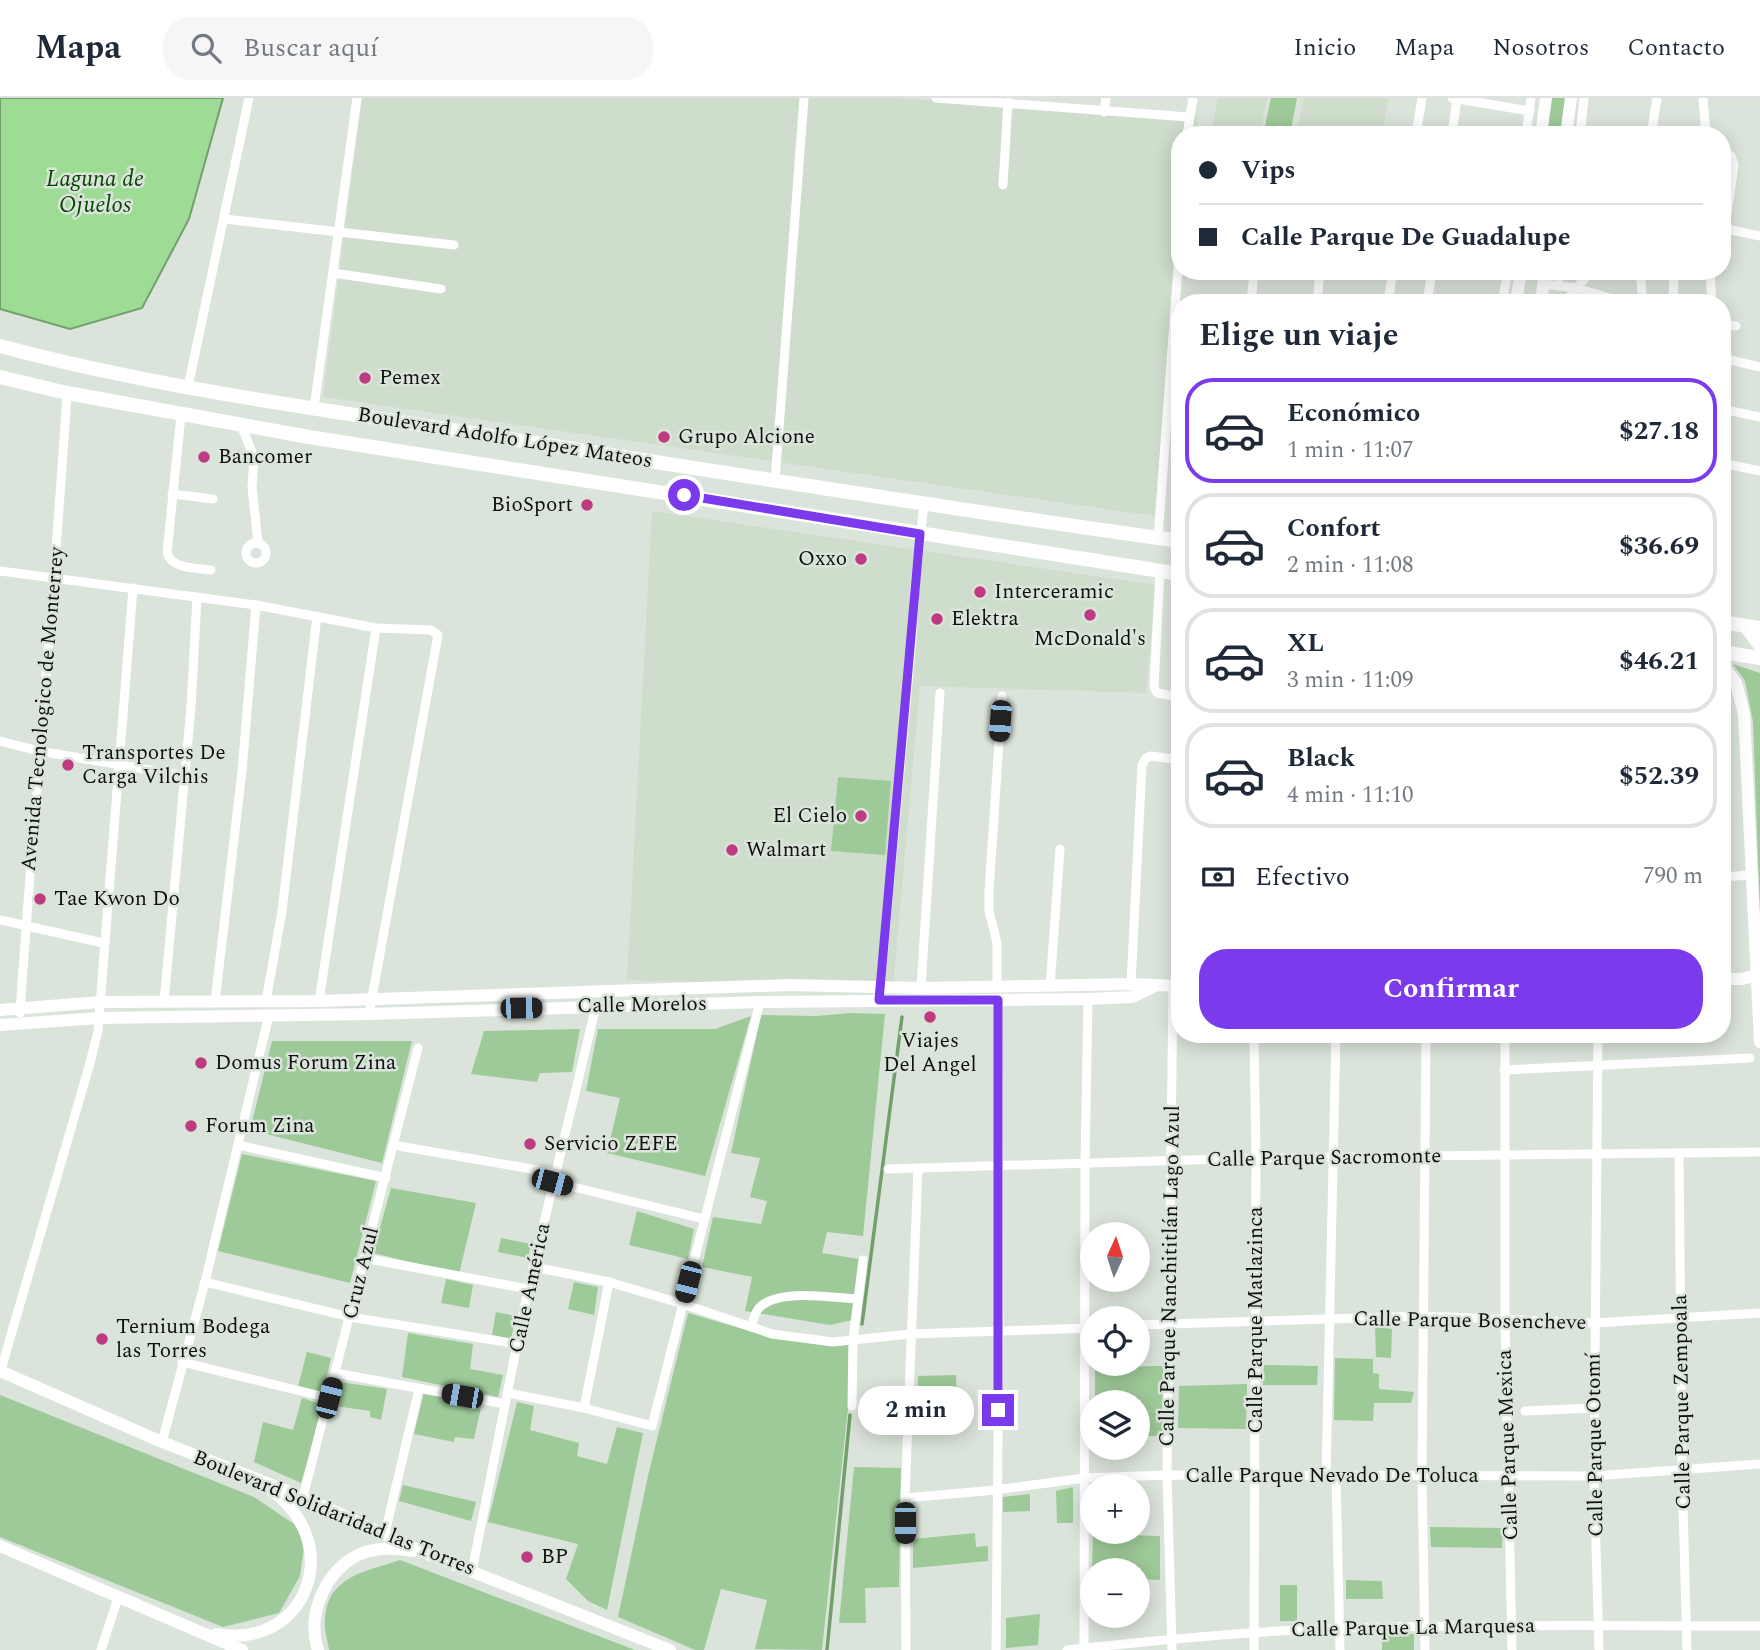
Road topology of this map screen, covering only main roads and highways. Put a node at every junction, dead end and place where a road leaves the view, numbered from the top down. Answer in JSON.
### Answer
{"nodes":[{"id":1,"x":1546,"y":98,"type":"edge"},
{"id":2,"x":1571,"y":98,"type":"edge"},
{"id":3,"x":1542,"y":126,"type":"edge"},
{"id":4,"x":1567,"y":126,"type":"edge"},
{"id":5,"x":0,"y":346,"type":"edge"},
{"id":6,"x":0,"y":377,"type":"edge"},
{"id":7,"x":1171,"y":540,"type":"edge"},
{"id":8,"x":1171,"y":573,"type":"edge"},
{"id":9,"x":1731,"y":623,"type":"edge"},
{"id":10,"x":1753,"y":627,"type":"edge"},
{"id":11,"x":1760,"y":645,"type":"edge"},
{"id":12,"x":1731,"y":653,"type":"edge"},
{"id":13,"x":1760,"y":658,"type":"edge"},
{"id":14,"x":1731,"y":676,"type":"edge"},
{"id":15,"x":1731,"y":979,"type":"edge"},
{"id":16,"x":1758,"y":979,"type":"edge"},
{"id":17,"x":1155,"y":986,"type":"junction"},
{"id":18,"x":1171,"y":986,"type":"edge"},
{"id":19,"x":998,"y":993,"type":"junction"},
{"id":20,"x":879,"y":994,"type":"junction"},
{"id":21,"x":0,"y":1010,"type":"edge"},
{"id":22,"x":0,"y":1025,"type":"edge"},
{"id":23,"x":1760,"y":1042,"type":"edge"},
{"id":24,"x":0,"y":1372,"type":"edge"},
{"id":25,"x":258,"y":1481,"type":"junction"},
{"id":26,"x":0,"y":1546,"type":"edge"},
{"id":27,"x":425,"y":1553,"type":"junction"},
{"id":28,"x":198,"y":1631,"type":"junction"},
{"id":29,"x":242,"y":1650,"type":"edge"},
{"id":30,"x":318,"y":1650,"type":"edge"},
{"id":31,"x":670,"y":1650,"type":"edge"}],
"edges":[{"from":1,"to":3,"type":"main road"},
{"from":2,"to":4,"type":"main road"},
{"from":5,"to":7,"type":"main road","name":"Boulevard Adolfo López Mateos"},
{"from":6,"to":8,"type":"main road","name":"Boulevard Adolfo López Mateos"},
{"from":9,"to":10,"type":"main road"},
{"from":10,"to":11,"type":"main road"},
{"from":12,"to":13,"type":"main road"},
{"from":14,"to":16,"type":"main road"},
{"from":15,"to":16,"type":"main road"},
{"from":16,"to":23,"type":"main road"},
{"from":17,"to":18,"type":"main road","name":"Calle Morelos"},
{"from":17,"to":19,"type":"main road","name":"Calle Morelos"},
{"from":17,"to":19,"type":"main road","name":"Calle Morelos"},
{"from":19,"to":20,"type":"main road","name":"Calle Morelos"},
{"from":19,"to":20,"type":"main road","name":"Calle Morelos"},
{"from":20,"to":21,"type":"main road","name":"Calle Morelos"},
{"from":20,"to":22,"type":"main road","name":"Calle Morelos"},
{"from":24,"to":25,"type":"main road","name":"Boulevard Solidaridad las Torres"},
{"from":25,"to":27,"type":"main road","name":"Boulevard Solidaridad las Torres"},
{"from":25,"to":28,"type":"main road"},
{"from":26,"to":28,"type":"main road"},
{"from":27,"to":30,"type":"main road"},
{"from":27,"to":31,"type":"main road","name":"Boulevard Solidaridad las Torres"},
{"from":28,"to":29,"type":"main road"}]}
